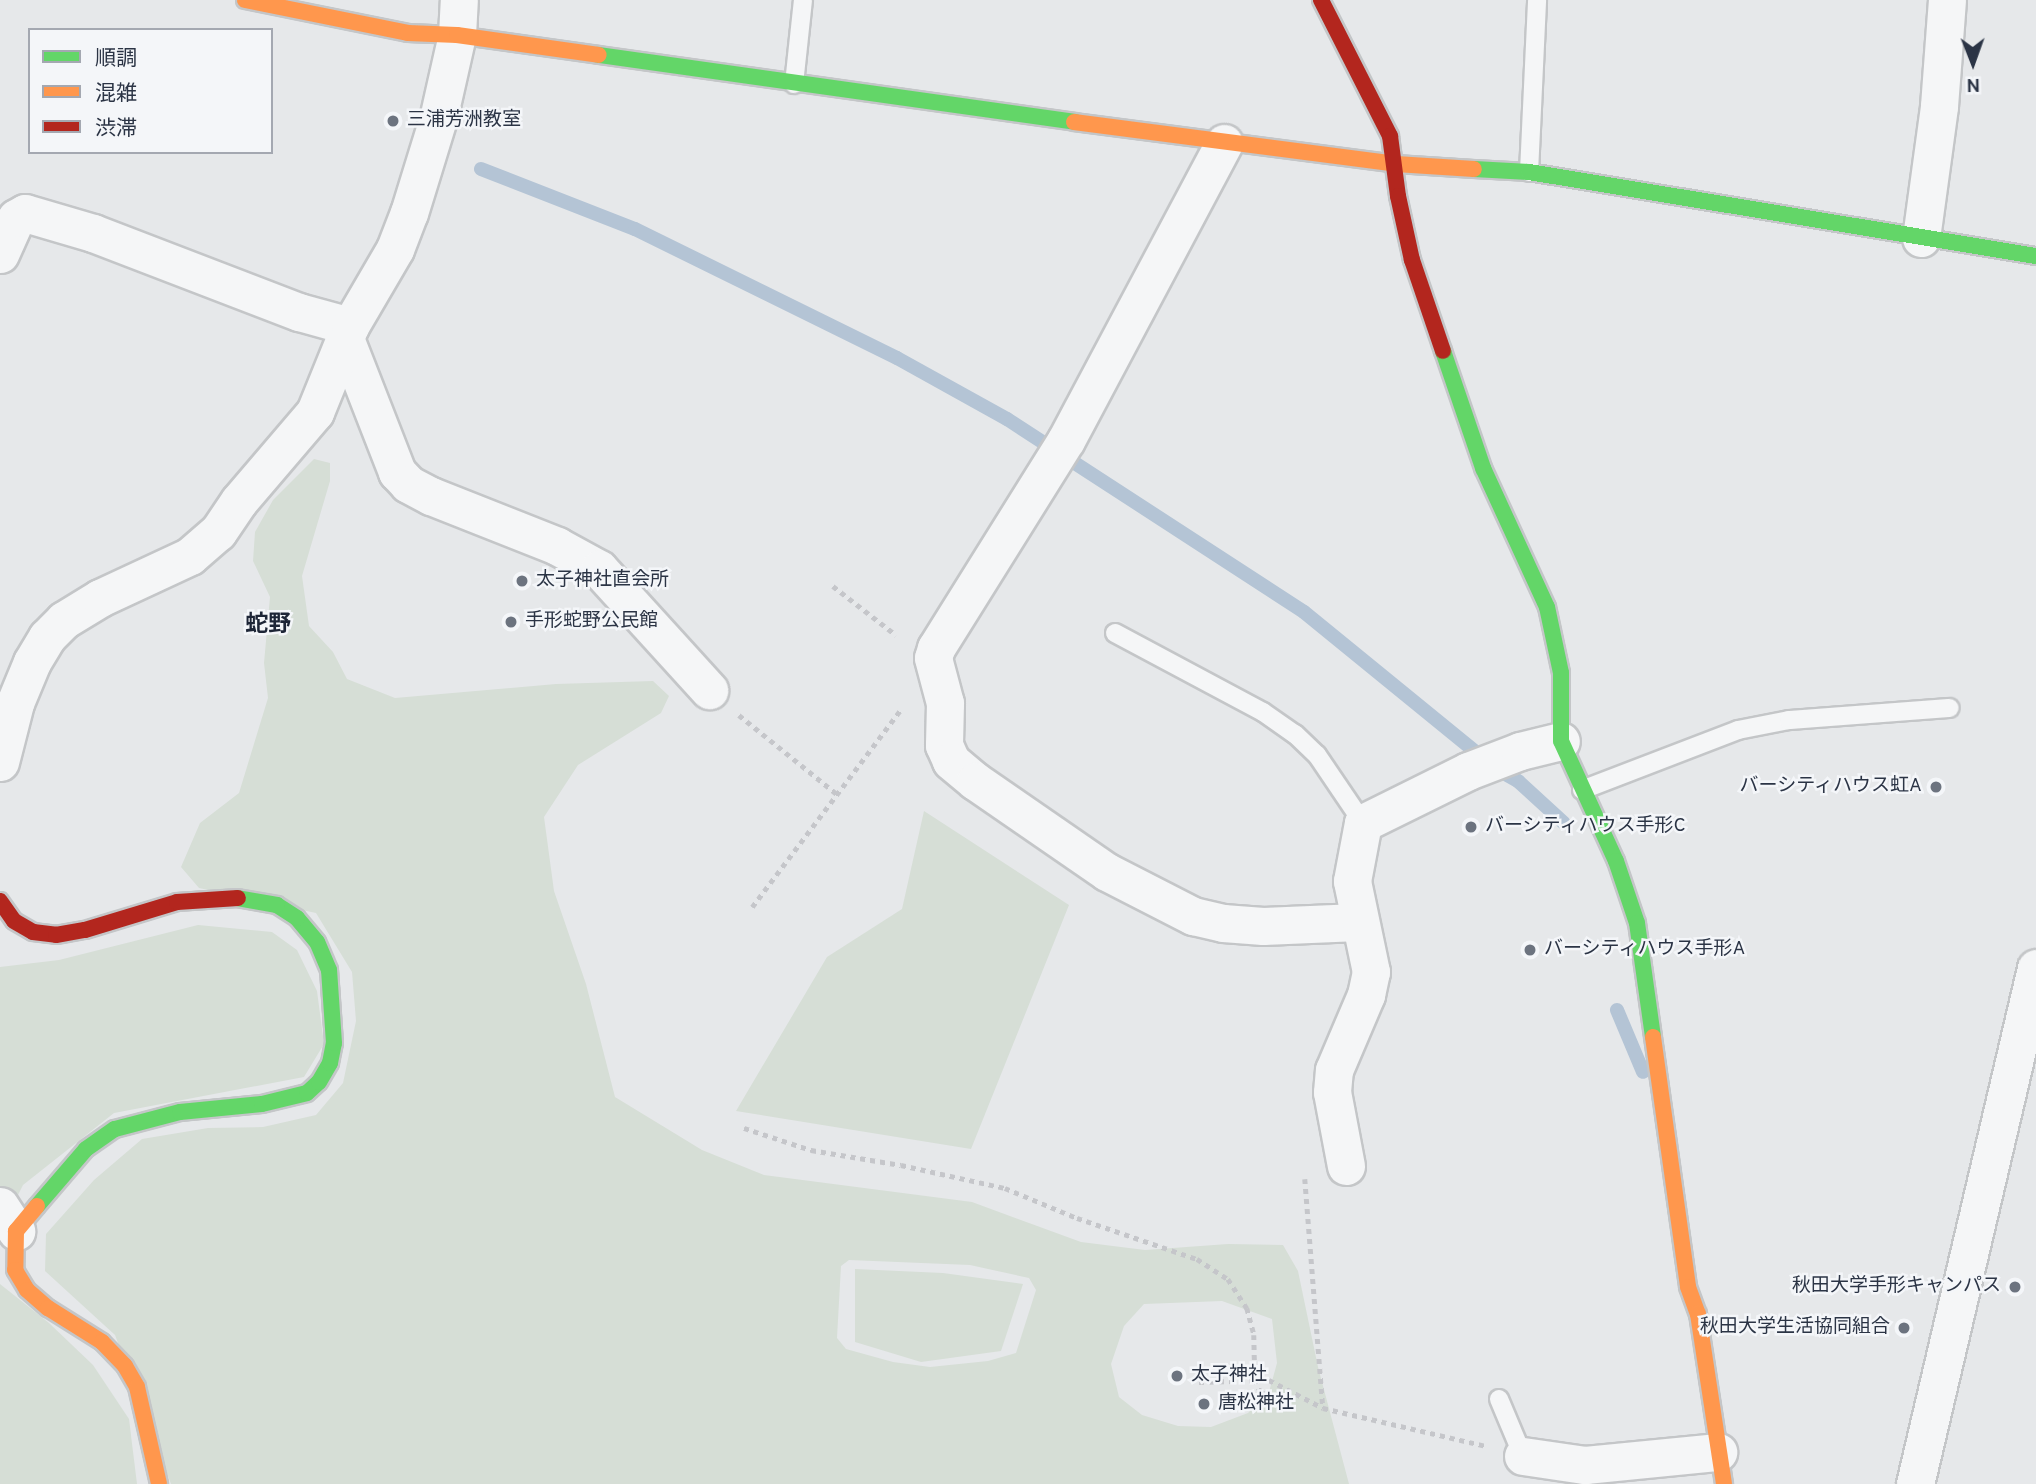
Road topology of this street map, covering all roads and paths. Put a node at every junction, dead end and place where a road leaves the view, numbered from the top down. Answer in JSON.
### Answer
{"nodes":[{"id":1,"x":245,"y":0,"type":"edge"},
{"id":2,"x":803,"y":0,"type":"edge"},
{"id":3,"x":1321,"y":0,"type":"edge"},
{"id":4,"x":1537,"y":0,"type":"edge"},
{"id":5,"x":1947,"y":0,"type":"edge"},
{"id":6,"x":458,"y":18,"type":"edge"},
{"id":7,"x":794,"y":84,"type":"junction"},
{"id":8,"x":1224,"y":143,"type":"junction"},
{"id":9,"x":1396,"y":164,"type":"junction"},
{"id":10,"x":1529,"y":172,"type":"junction"},
{"id":11,"x":1921,"y":237,"type":"junction"},
{"id":12,"x":0,"y":254,"type":"edge"},
{"id":13,"x":2036,"y":256,"type":"edge"},
{"id":14,"x":348,"y":333,"type":"junction"},
{"id":15,"x":833,"y":586,"type":"dead end"},
{"id":16,"x":1115,"y":633,"type":"dead end"},
{"id":17,"x":933,"y":658,"type":"junction"},
{"id":18,"x":709,"y":690,"type":"joint"},
{"id":19,"x":1950,"y":708,"type":"dead end"},
{"id":20,"x":1561,"y":741,"type":"junction"},
{"id":21,"x":865,"y":756,"type":"dead end"},
{"id":22,"x":0,"y":762,"type":"edge"},
{"id":23,"x":1582,"y":790,"type":"junction"},
{"id":24,"x":838,"y":795,"type":"junction"},
{"id":25,"x":1363,"y":823,"type":"junction"},
{"id":26,"x":0,"y":901,"type":"edge"},
{"id":27,"x":752,"y":907,"type":"dead end"},
{"id":28,"x":1358,"y":922,"type":"junction"},
{"id":29,"x":2036,"y":968,"type":"edge"},
{"id":30,"x":744,"y":1128,"type":"dead end"},
{"id":31,"x":1306,"y":1166,"type":"dead end"},
{"id":32,"x":1346,"y":1166,"type":"dead end"},
{"id":33,"x":8,"y":1219,"type":"edge"},
{"id":34,"x":1255,"y":1380,"type":"junction"},
{"id":35,"x":1199,"y":1382,"type":"dead end"},
{"id":36,"x":1499,"y":1399,"type":"dead end"},
{"id":37,"x":1323,"y":1408,"type":"junction"},
{"id":38,"x":1288,"y":1409,"type":"dead end"},
{"id":39,"x":1523,"y":1456,"type":"junction"},
{"id":40,"x":1721,"y":1468,"type":"edge"},
{"id":41,"x":159,"y":1484,"type":"edge"},
{"id":42,"x":1915,"y":1484,"type":"edge"}],
"edges":[{"from":1,"to":6,"type":"street"},
{"from":2,"to":7,"type":"lane"},
{"from":3,"to":9,"type":"street"},
{"from":4,"to":10,"type":"lane"},
{"from":5,"to":11,"type":"street"},
{"from":6,"to":7,"type":"street"},
{"from":6,"to":14,"type":"street"},
{"from":7,"to":8,"type":"street"},
{"from":8,"to":9,"type":"street"},
{"from":8,"to":17,"type":"street"},
{"from":9,"to":10,"type":"street"},
{"from":9,"to":20,"type":"street"},
{"from":10,"to":11,"type":"street"},
{"from":11,"to":13,"type":"street"},
{"from":12,"to":14,"type":"street"},
{"from":14,"to":18,"type":"street"},
{"from":14,"to":22,"type":"street"},
{"from":15,"to":17,"type":"path"},
{"from":16,"to":25,"type":"lane"},
{"from":17,"to":28,"type":"street"},
{"from":18,"to":24,"type":"path"},
{"from":19,"to":23,"type":"lane"},
{"from":20,"to":23,"type":"street"},
{"from":20,"to":25,"type":"street"},
{"from":21,"to":24,"type":"path"},
{"from":23,"to":40,"type":"street"},
{"from":24,"to":27,"type":"path"},
{"from":25,"to":28,"type":"street"},
{"from":26,"to":33,"type":"street"},
{"from":28,"to":32,"type":"street"},
{"from":29,"to":42,"type":"street"},
{"from":30,"to":34,"type":"path"},
{"from":31,"to":37,"type":"path"},
{"from":33,"to":41,"type":"street"},
{"from":34,"to":35,"type":"path"},
{"from":34,"to":37,"type":"path"},
{"from":34,"to":38,"type":"path"},
{"from":36,"to":39,"type":"lane"},
{"from":37,"to":39,"type":"path"},
{"from":39,"to":40,"type":"street"}]}
